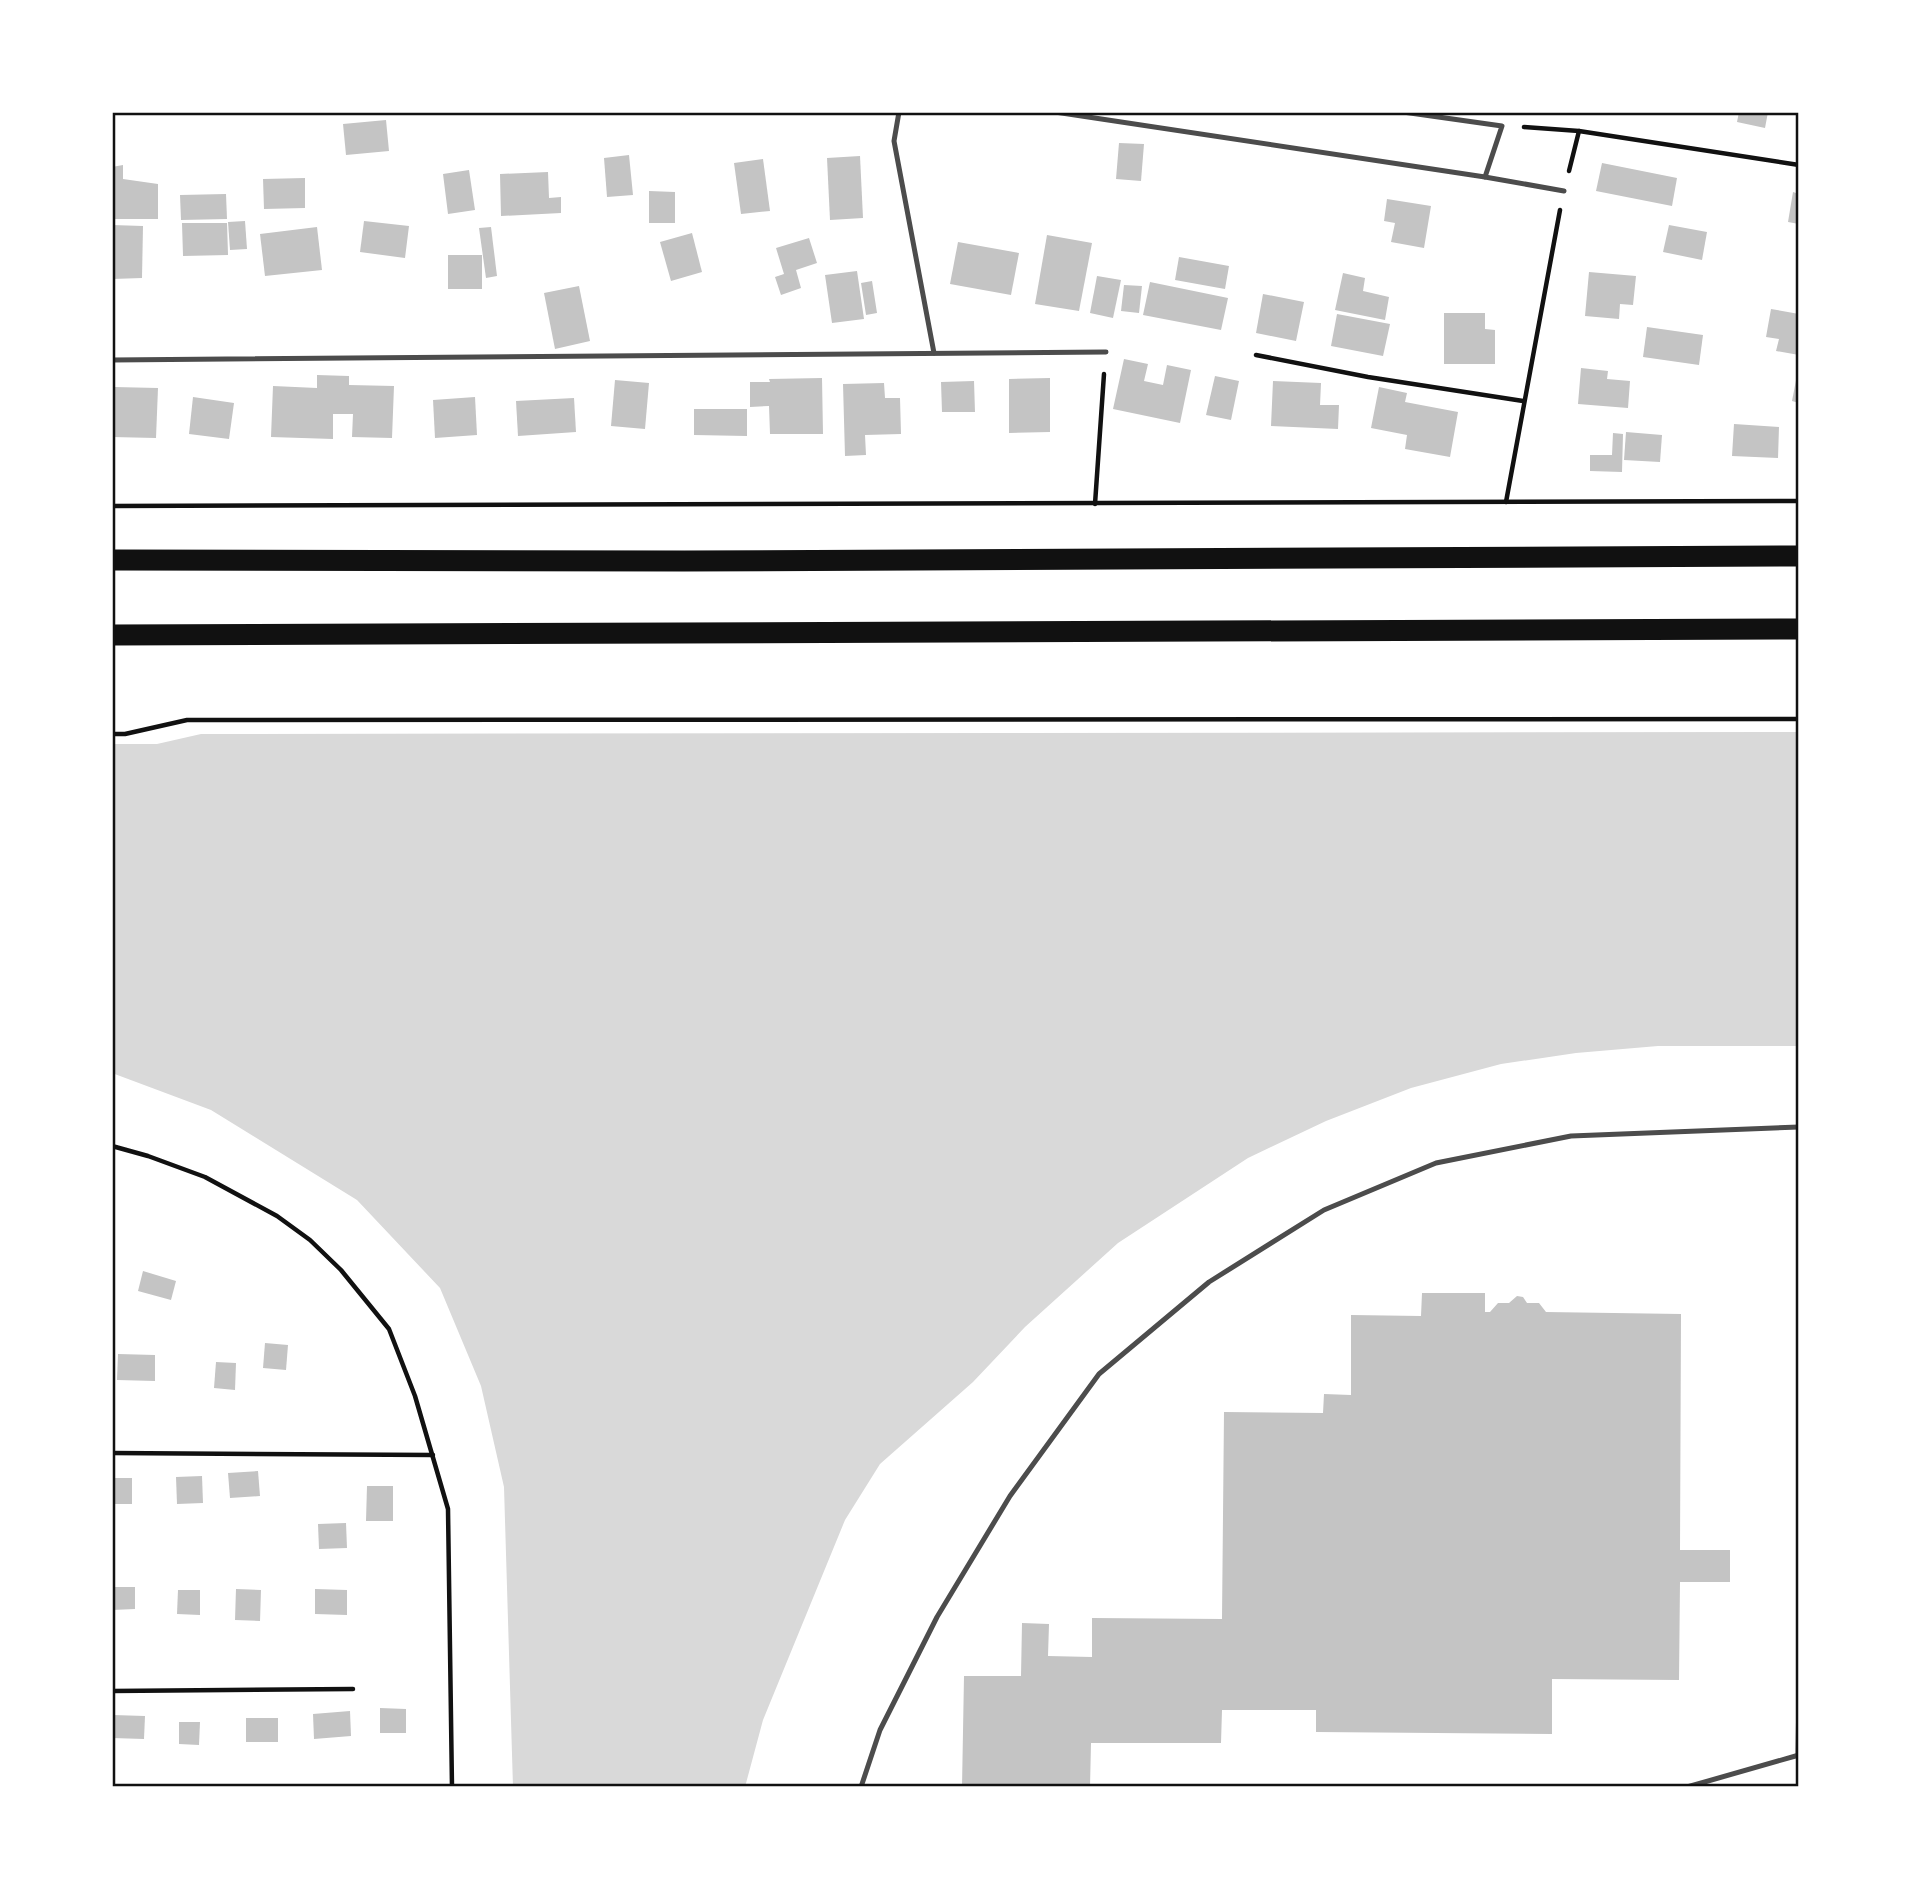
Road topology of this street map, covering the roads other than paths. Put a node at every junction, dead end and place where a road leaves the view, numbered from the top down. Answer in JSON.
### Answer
{"nodes":[{"id":1,"x":899,"y":112,"type":"edge"},
{"id":2,"x":1055,"y":112,"type":"edge"},
{"id":3,"x":1403,"y":112,"type":"edge"},
{"id":4,"x":1485,"y":177,"type":"junction"},
{"id":5,"x":1564,"y":191,"type":"road end"},
{"id":6,"x":1106,"y":352,"type":"road end"},
{"id":7,"x":934,"y":353,"type":"junction"},
{"id":8,"x":112,"y":360,"type":"edge"},
{"id":9,"x":1799,"y":555,"type":"edge"},
{"id":10,"x":112,"y":560,"type":"edge"},
{"id":11,"x":1799,"y":629,"type":"edge"},
{"id":12,"x":112,"y":635,"type":"edge"},
{"id":13,"x":1799,"y":1127,"type":"edge"},
{"id":14,"x":1799,"y":1689,"type":"edge"},
{"id":15,"x":1799,"y":1755,"type":"edge"},
{"id":16,"x":861,"y":1787,"type":"edge"},
{"id":17,"x":1687,"y":1787,"type":"edge"}],
"edges":[{"from":1,"to":7,"type":"lane"},
{"from":2,"to":4,"type":"lane"},
{"from":3,"to":4,"type":"lane"},
{"from":4,"to":5,"type":"lane"},
{"from":6,"to":7,"type":"lane"},
{"from":7,"to":8,"type":"lane"},
{"from":9,"to":10,"type":"highway"},
{"from":11,"to":12,"type":"highway"},
{"from":13,"to":16,"type":"lane"},
{"from":14,"to":15,"type":"lane"},
{"from":15,"to":17,"type":"lane"}]}
